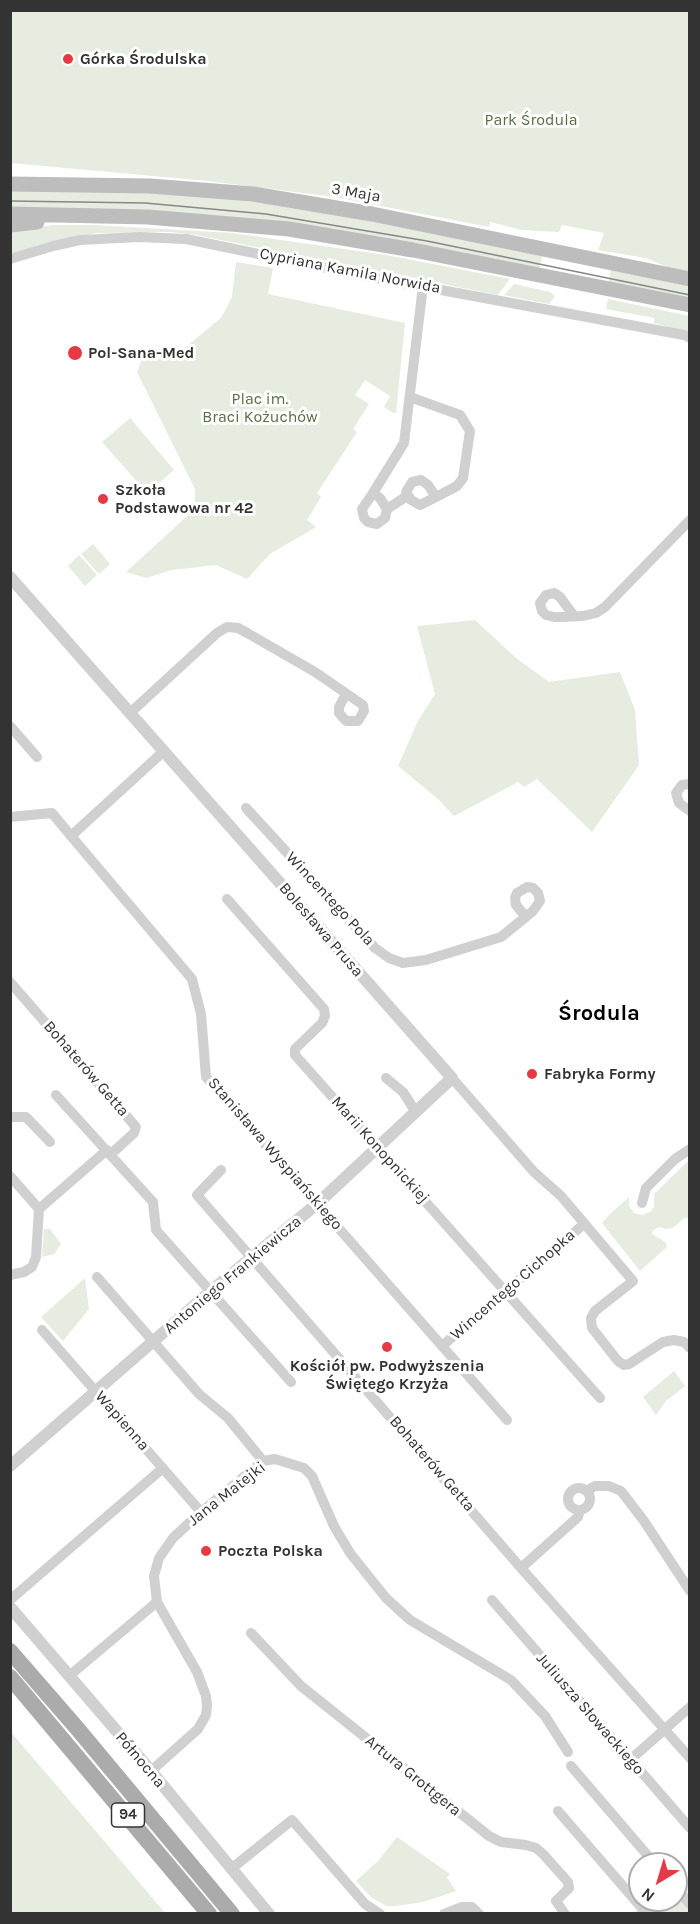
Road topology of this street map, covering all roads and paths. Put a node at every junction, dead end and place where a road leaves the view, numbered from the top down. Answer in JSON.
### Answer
{"nodes":[{"id":1,"x":10,"y":178,"type":"edge"},
{"id":2,"x":10,"y":184,"type":"edge"},
{"id":3,"x":46,"y":184,"type":"junction"},
{"id":4,"x":10,"y":214,"type":"edge"},
{"id":5,"x":73,"y":215,"type":"junction"},
{"id":6,"x":10,"y":225,"type":"edge"},
{"id":7,"x":10,"y":260,"type":"edge"},
{"id":8,"x":634,"y":267,"type":"junction"},
{"id":9,"x":690,"y":268,"type":"edge"},
{"id":10,"x":690,"y":279,"type":"edge"},
{"id":11,"x":423,"y":286,"type":"junction"},
{"id":12,"x":690,"y":305,"type":"edge"},
{"id":13,"x":690,"y":338,"type":"edge"},
{"id":14,"x":410,"y":397,"type":"junction"},
{"id":15,"x":372,"y":493,"type":"junction"},
{"id":16,"x":407,"y":496,"type":"junction"},
{"id":17,"x":436,"y":496,"type":"junction"},
{"id":18,"x":387,"y":509,"type":"junction"},
{"id":19,"x":690,"y":520,"type":"edge"},
{"id":20,"x":10,"y":577,"type":"edge"},
{"id":21,"x":574,"y":616,"type":"dead end"},
{"id":22,"x":346,"y":694,"type":"dead end"},
{"id":23,"x":130,"y":713,"type":"junction"},
{"id":24,"x":10,"y":726,"type":"edge"},
{"id":25,"x":164,"y":751,"type":"junction"},
{"id":26,"x":37,"y":757,"type":"dead end"},
{"id":27,"x":690,"y":784,"type":"edge"},
{"id":28,"x":246,"y":808,"type":"dead end"},
{"id":29,"x":690,"y":811,"type":"edge"},
{"id":30,"x":10,"y":817,"type":"edge"},
{"id":31,"x":71,"y":836,"type":"junction"},
{"id":32,"x":227,"y":899,"type":"dead end"},
{"id":33,"x":526,"y":917,"type":"dead end"},
{"id":34,"x":10,"y":982,"type":"edge"},
{"id":35,"x":386,"y":1077,"type":"dead end"},
{"id":36,"x":452,"y":1078,"type":"junction"},
{"id":37,"x":56,"y":1095,"type":"dead end"},
{"id":38,"x":415,"y":1112,"type":"junction"},
{"id":39,"x":10,"y":1116,"type":"edge"},
{"id":40,"x":50,"y":1142,"type":"dead end"},
{"id":41,"x":378,"y":1147,"type":"junction"},
{"id":42,"x":690,"y":1149,"type":"edge"},
{"id":43,"x":109,"y":1152,"type":"junction"},
{"id":44,"x":221,"y":1170,"type":"dead end"},
{"id":45,"x":10,"y":1176,"type":"edge"},
{"id":46,"x":318,"y":1203,"type":"junction"},
{"id":47,"x":642,"y":1203,"type":"dead end"},
{"id":48,"x":39,"y":1209,"type":"junction"},
{"id":49,"x":584,"y":1224,"type":"junction"},
{"id":50,"x":252,"y":1258,"type":"junction"},
{"id":51,"x":10,"y":1275,"type":"edge"},
{"id":52,"x":98,"y":1277,"type":"dead end"},
{"id":53,"x":211,"y":1291,"type":"junction"},
{"id":54,"x":505,"y":1291,"type":"junction"},
{"id":55,"x":42,"y":1330,"type":"dead end"},
{"id":56,"x":154,"y":1343,"type":"junction"},
{"id":57,"x":442,"y":1346,"type":"junction"},
{"id":58,"x":690,"y":1348,"type":"edge"},
{"id":59,"x":291,"y":1382,"type":"dead end"},
{"id":60,"x":97,"y":1392,"type":"junction"},
{"id":61,"x":600,"y":1398,"type":"dead end"},
{"id":62,"x":507,"y":1420,"type":"dead end"},
{"id":63,"x":263,"y":1461,"type":"junction"},
{"id":64,"x":10,"y":1466,"type":"edge"},
{"id":65,"x":163,"y":1468,"type":"junction"},
{"id":66,"x":587,"y":1491,"type":"junction"},
{"id":67,"x":580,"y":1510,"type":"junction"},
{"id":68,"x":201,"y":1512,"type":"junction"},
{"id":69,"x":521,"y":1568,"type":"junction"},
{"id":70,"x":690,"y":1591,"type":"edge"},
{"id":71,"x":10,"y":1600,"type":"edge"},
{"id":72,"x":492,"y":1600,"type":"dead end"},
{"id":73,"x":158,"y":1602,"type":"junction"},
{"id":74,"x":10,"y":1607,"type":"edge"},
{"id":75,"x":251,"y":1633,"type":"dead end"},
{"id":76,"x":10,"y":1652,"type":"edge"},
{"id":77,"x":69,"y":1676,"type":"junction"},
{"id":78,"x":10,"y":1677,"type":"edge"},
{"id":79,"x":690,"y":1707,"type":"edge"},
{"id":80,"x":664,"y":1730,"type":"junction"},
{"id":81,"x":568,"y":1752,"type":"dead end"},
{"id":82,"x":690,"y":1758,"type":"edge"},
{"id":83,"x":630,"y":1760,"type":"junction"},
{"id":84,"x":571,"y":1766,"type":"dead end"},
{"id":85,"x":151,"y":1771,"type":"junction"},
{"id":86,"x":558,"y":1811,"type":"dead end"},
{"id":87,"x":690,"y":1828,"type":"edge"},
{"id":88,"x":645,"y":1852,"type":"edge"},
{"id":89,"x":231,"y":1869,"type":"junction"},
{"id":90,"x":209,"y":1914,"type":"edge"},
{"id":91,"x":232,"y":1914,"type":"edge"},
{"id":92,"x":268,"y":1914,"type":"edge"},
{"id":93,"x":380,"y":1914,"type":"edge"},
{"id":94,"x":444,"y":1914,"type":"edge"},
{"id":95,"x":479,"y":1914,"type":"edge"},
{"id":96,"x":565,"y":1914,"type":"edge"},
{"id":97,"x":647,"y":1914,"type":"edge"}],
"edges":[{"from":1,"to":3,"type":"main road"},
{"from":2,"to":3,"type":"main road","name":"3 Maja"},
{"from":3,"to":8,"type":"main road","name":"3 Maja"},
{"from":4,"to":5,"type":"main road"},
{"from":5,"to":6,"type":"main road"},
{"from":5,"to":12,"type":"main road"},
{"from":7,"to":11,"type":"street","name":"Cypriana Kamila Norwida"},
{"from":8,"to":9,"type":"main road"},
{"from":8,"to":10,"type":"main road","name":"3 Maja"},
{"from":11,"to":13,"type":"street","name":"Cypriana Kamila Norwida"},
{"from":11,"to":14,"type":"street"},
{"from":14,"to":15,"type":"street"},
{"from":14,"to":17,"type":"street"},
{"from":15,"to":18,"type":"street"},
{"from":15,"to":18,"type":"street"},
{"from":16,"to":17,"type":"street"},
{"from":16,"to":17,"type":"street"},
{"from":16,"to":18,"type":"street"},
{"from":19,"to":21,"type":"street"},
{"from":20,"to":23,"type":"street","name":"Bolesława Prusa"},
{"from":22,"to":23,"type":"street"},
{"from":23,"to":25,"type":"street","name":"Bolesława Prusa"},
{"from":24,"to":26,"type":"street"},
{"from":25,"to":31,"type":"street"},
{"from":25,"to":36,"type":"street","name":"Bolesława Prusa"},
{"from":27,"to":29,"type":"street"},
{"from":28,"to":33,"type":"street","name":"Wincentego Pola"},
{"from":30,"to":31,"type":"street","name":"Stanisława Wyspiańskiego"},
{"from":31,"to":46,"type":"street","name":"Stanisława Wyspiańskiego"},
{"from":32,"to":41,"type":"street","name":"Marii Konopnickiej"},
{"from":34,"to":43,"type":"street","name":"Bohaterów Getta"},
{"from":35,"to":38,"type":"street"},
{"from":36,"to":38,"type":"street","name":"Antoniego Frankiewicza"},
{"from":36,"to":49,"type":"street","name":"Bolesława Prusa"},
{"from":37,"to":43,"type":"street"},
{"from":38,"to":41,"type":"street","name":"Antoniego Frankiewicza"},
{"from":39,"to":40,"type":"street"},
{"from":41,"to":46,"type":"street","name":"Antoniego Frankiewicza"},
{"from":41,"to":54,"type":"street","name":"Marii Konopnickiej"},
{"from":42,"to":47,"type":"street"},
{"from":43,"to":48,"type":"street"},
{"from":43,"to":53,"type":"street"},
{"from":44,"to":50,"type":"street","name":"Bohaterów Getta"},
{"from":45,"to":48,"type":"street"},
{"from":46,"to":50,"type":"street","name":"Antoniego Frankiewicza"},
{"from":46,"to":57,"type":"street","name":"Stanisława Wyspiańskiego"},
{"from":48,"to":51,"type":"street"},
{"from":49,"to":54,"type":"street","name":"Wincentego Cichopka"},
{"from":49,"to":58,"type":"street","name":"Bolesława Prusa"},
{"from":50,"to":53,"type":"street","name":"Antoniego Frankiewicza"},
{"from":50,"to":69,"type":"street","name":"Bohaterów Getta"},
{"from":52,"to":56,"type":"street"},
{"from":53,"to":56,"type":"street","name":"Antoniego Frankiewicza"},
{"from":53,"to":59,"type":"street"},
{"from":54,"to":57,"type":"street","name":"Wincentego Cichopka"},
{"from":54,"to":61,"type":"street","name":"Marii Konopnickiej"},
{"from":55,"to":60,"type":"street","name":"Wapienna"},
{"from":56,"to":60,"type":"street","name":"Antoniego Frankiewicza"},
{"from":56,"to":63,"type":"street"},
{"from":57,"to":62,"type":"street","name":"Stanisława Wyspiańskiego"},
{"from":60,"to":64,"type":"street","name":"Antoniego Frankiewicza"},
{"from":60,"to":65,"type":"street","name":"Wapienna"},
{"from":63,"to":68,"type":"street","name":"Jana Matejki"},
{"from":63,"to":81,"type":"street","name":"Jana Matejki"},
{"from":65,"to":68,"type":"street","name":"Wapienna"},
{"from":65,"to":71,"type":"street"},
{"from":66,"to":67,"type":"street"},
{"from":66,"to":67,"type":"street"},
{"from":66,"to":70,"type":"street"},
{"from":67,"to":69,"type":"street"},
{"from":68,"to":73,"type":"street","name":"Jana Matejki"},
{"from":69,"to":80,"type":"street","name":"Bohaterów Getta"},
{"from":72,"to":83,"type":"street","name":"Juliusza Słowackiego"},
{"from":73,"to":77,"type":"street"},
{"from":73,"to":85,"type":"street","name":"Jana Matejki"},
{"from":74,"to":77,"type":"street","name":"Północna"},
{"from":75,"to":96,"type":"street","name":"Artura Grottgera"},
{"from":76,"to":91,"type":"main road","number":"94"},
{"from":77,"to":85,"type":"street","name":"Północna"},
{"from":78,"to":90,"type":"main road","number":"94"},
{"from":79,"to":80,"type":"street"},
{"from":80,"to":82,"type":"street","name":"Bohaterów Getta"},
{"from":80,"to":83,"type":"street"},
{"from":83,"to":87,"type":"street","name":"Juliusza Słowackiego"},
{"from":84,"to":88,"type":"street"},
{"from":85,"to":89,"type":"street","name":"Północna"},
{"from":86,"to":97,"type":"street"},
{"from":89,"to":92,"type":"street","name":"Północna"},
{"from":89,"to":93,"type":"street"},
{"from":94,"to":95,"type":"street"}]}
